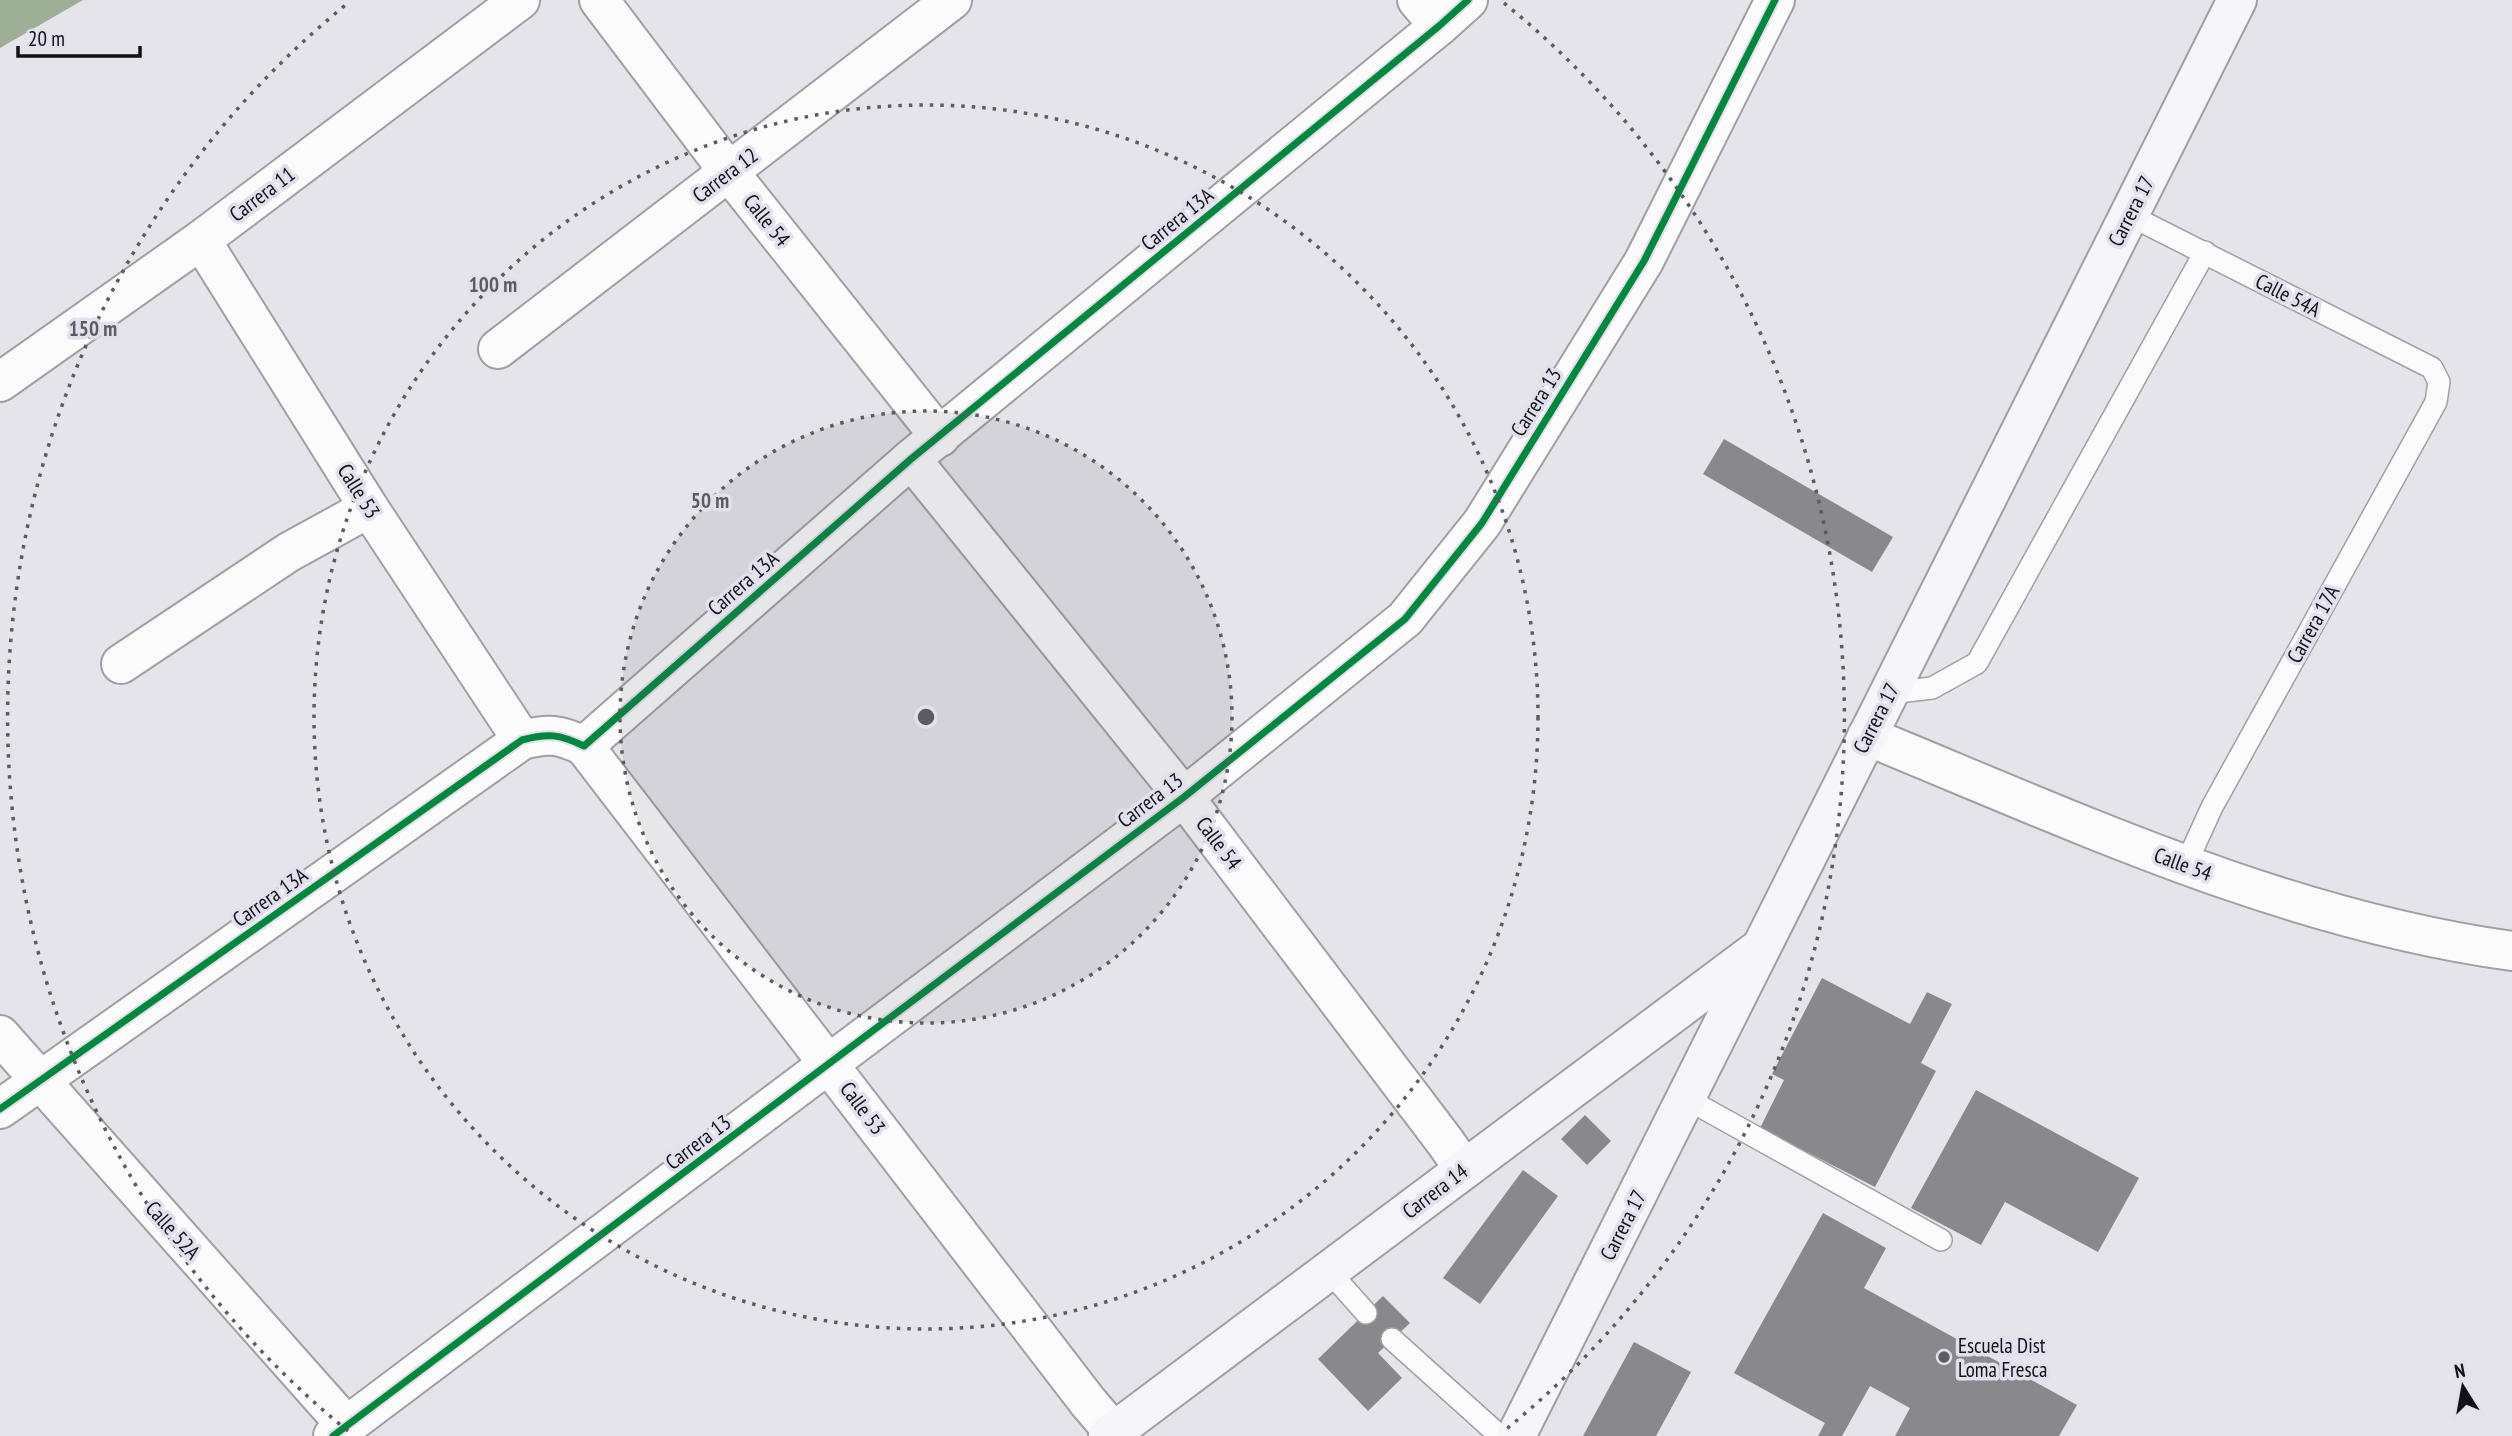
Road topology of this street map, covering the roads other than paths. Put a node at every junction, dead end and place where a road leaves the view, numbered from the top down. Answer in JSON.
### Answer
{"nodes":[{"id":1,"x":520,"y":0,"type":"edge"},
{"id":2,"x":598,"y":0,"type":"edge"},
{"id":3,"x":952,"y":0,"type":"edge"},
{"id":4,"x":1468,"y":0,"type":"edge"},
{"id":5,"x":1775,"y":0,"type":"edge"},
{"id":6,"x":2238,"y":0,"type":"edge"},
{"id":7,"x":1428,"y":13,"type":"edge"},
{"id":8,"x":729,"y":172,"type":"junction"},
{"id":9,"x":2129,"y":215,"type":"junction"},
{"id":10,"x":201,"y":240,"type":"junction"},
{"id":11,"x":2205,"y":252,"type":"junction"},
{"id":12,"x":498,"y":349,"type":"dead end"},
{"id":13,"x":0,"y":382,"type":"edge"},
{"id":14,"x":2439,"y":382,"type":"joint"},
{"id":15,"x":925,"y":448,"type":"junction"},
{"id":16,"x":369,"y":508,"type":"junction"},
{"id":17,"x":121,"y":664,"type":"dead end"},
{"id":18,"x":1889,"y":693,"type":"junction"},
{"id":19,"x":1867,"y":736,"type":"junction"},
{"id":20,"x":522,"y":740,"type":"junction"},
{"id":21,"x":583,"y":746,"type":"junction"},
{"id":22,"x":1184,"y":797,"type":"junction"},
{"id":23,"x":2185,"y":866,"type":"junction"},
{"id":24,"x":1763,"y":946,"type":"junction"},
{"id":25,"x":2512,"y":951,"type":"edge"},
{"id":26,"x":0,"y":1035,"type":"edge"},
{"id":27,"x":830,"y":1065,"type":"junction"},
{"id":28,"x":41,"y":1082,"type":"junction"},
{"id":29,"x":1686,"y":1099,"type":"junction"},
{"id":30,"x":0,"y":1109,"type":"edge"},
{"id":31,"x":1464,"y":1169,"type":"junction"},
{"id":32,"x":1941,"y":1240,"type":"dead end"},
{"id":33,"x":1328,"y":1270,"type":"junction"},
{"id":34,"x":1366,"y":1313,"type":"dead end"},
{"id":35,"x":1392,"y":1339,"type":"dead end"},
{"id":36,"x":339,"y":1431,"type":"edge"},
{"id":37,"x":1113,"y":1435,"type":"edge"},
{"id":38,"x":1500,"y":1436,"type":"edge"},
{"id":39,"x":1516,"y":1436,"type":"edge"}],
"edges":[{"from":1,"to":10,"type":"street","name":"Carrera 11"},
{"from":2,"to":8,"type":"street","name":"Calle 54"},
{"from":3,"to":8,"type":"street","name":"Carrera 12"},
{"from":4,"to":7,"type":"street","name":"Carrera 13A"},
{"from":5,"to":22,"type":"street","name":"Carrera 13"},
{"from":6,"to":9,"type":"main road","name":"Carrera 17"},
{"from":7,"to":15,"type":"street","name":"Carrera 13A"},
{"from":8,"to":12,"type":"street","name":"Carrera 12"},
{"from":8,"to":15,"type":"street","name":"Calle 54"},
{"from":9,"to":11,"type":"lane","name":"Calle 54A"},
{"from":9,"to":18,"type":"main road","name":"Carrera 17"},
{"from":10,"to":13,"type":"street","name":"Carrera 11"},
{"from":10,"to":16,"type":"street","name":"Calle 53"},
{"from":11,"to":14,"type":"lane","name":"Calle 54A"},
{"from":11,"to":18,"type":"lane"},
{"from":14,"to":23,"type":"lane","name":"Carrera 17A"},
{"from":15,"to":21,"type":"street","name":"Carrera 13A"},
{"from":15,"to":22,"type":"street","name":"Calle 54"},
{"from":16,"to":17,"type":"street"},
{"from":16,"to":20,"type":"street","name":"Calle 53"},
{"from":18,"to":19,"type":"main road","name":"Carrera 17"},
{"from":19,"to":23,"type":"street","name":"Calle 54"},
{"from":19,"to":24,"type":"main road","name":"Carrera 17"},
{"from":20,"to":21,"type":"street","name":"Carrera 13A"},
{"from":20,"to":28,"type":"street","name":"Carrera 13A"},
{"from":21,"to":27,"type":"street","name":"Calle 53"},
{"from":22,"to":27,"type":"street","name":"Carrera 13"},
{"from":22,"to":31,"type":"street","name":"Calle 54"},
{"from":23,"to":25,"type":"street","name":"Calle 54"},
{"from":24,"to":29,"type":"main road","name":"Carrera 17"},
{"from":24,"to":31,"type":"main road","name":"Carrera 14"},
{"from":26,"to":28,"type":"street","name":"Calle 52A"},
{"from":27,"to":36,"type":"street","name":"Carrera 13"},
{"from":27,"to":37,"type":"street","name":"Calle 53"},
{"from":28,"to":30,"type":"street","name":"Carrera 13A"},
{"from":28,"to":36,"type":"street","name":"Calle 52A"},
{"from":29,"to":32,"type":"lane"},
{"from":29,"to":39,"type":"main road","name":"Carrera 17"},
{"from":31,"to":33,"type":"main road","name":"Carrera 14"},
{"from":33,"to":34,"type":"lane"},
{"from":33,"to":37,"type":"main road","name":"Carrera 14"},
{"from":35,"to":38,"type":"lane"}]}
